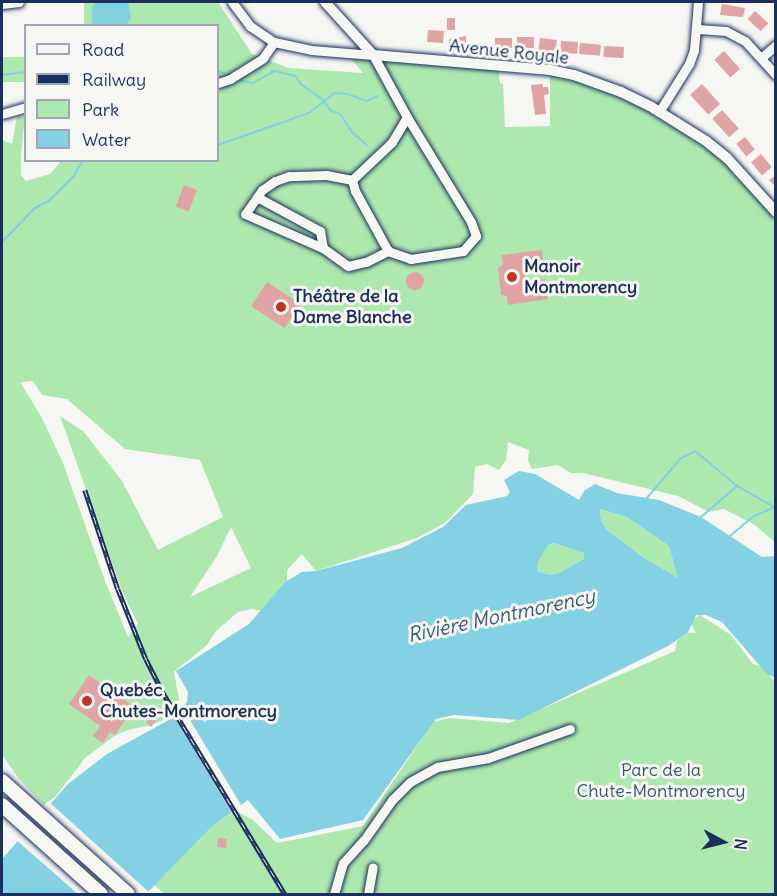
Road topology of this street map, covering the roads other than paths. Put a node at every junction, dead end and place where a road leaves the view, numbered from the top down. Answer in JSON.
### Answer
{"nodes":[{"id":1,"x":19,"y":2,"type":"edge"},
{"id":2,"x":232,"y":2,"type":"edge"},
{"id":3,"x":326,"y":2,"type":"edge"},
{"id":4,"x":698,"y":2,"type":"edge"},
{"id":5,"x":2,"y":4,"type":"edge"},
{"id":6,"x":698,"y":29,"type":"junction"},
{"id":7,"x":274,"y":42,"type":"junction"},
{"id":8,"x":776,"y":45,"type":"edge"},
{"id":9,"x":373,"y":55,"type":"junction"},
{"id":10,"x":761,"y":58,"type":"junction"},
{"id":11,"x":776,"y":75,"type":"edge"},
{"id":12,"x":219,"y":83,"type":"edge"},
{"id":13,"x":24,"y":108,"type":"edge"},
{"id":14,"x":659,"y":112,"type":"junction"},
{"id":15,"x":2,"y":114,"type":"edge"},
{"id":16,"x":407,"y":117,"type":"junction"},
{"id":17,"x":352,"y":180,"type":"junction"},
{"id":18,"x":256,"y":197,"type":"junction"},
{"id":19,"x":776,"y":212,"type":"edge"},
{"id":20,"x":323,"y":248,"type":"junction"},
{"id":21,"x":388,"y":251,"type":"junction"},
{"id":22,"x":570,"y":729,"type":"dead end"},
{"id":23,"x":2,"y":781,"type":"edge"},
{"id":24,"x":2,"y":805,"type":"edge"},
{"id":25,"x":2,"y":810,"type":"edge"},
{"id":26,"x":24,"y":825,"type":"junction"},
{"id":27,"x":373,"y":867,"type":"dead end"},
{"id":28,"x":101,"y":894,"type":"edge"},
{"id":29,"x":128,"y":894,"type":"edge"},
{"id":30,"x":334,"y":894,"type":"edge"},
{"id":31,"x":368,"y":894,"type":"edge"}],
"edges":[{"from":1,"to":5,"type":"street"},
{"from":2,"to":7,"type":"street"},
{"from":3,"to":9,"type":"main road"},
{"from":4,"to":6,"type":"street"},
{"from":6,"to":10,"type":"street"},
{"from":6,"to":14,"type":"street"},
{"from":7,"to":9,"type":"street"},
{"from":7,"to":12,"type":"street"},
{"from":8,"to":10,"type":"street"},
{"from":9,"to":14,"type":"main road","name":"Avenue Royale"},
{"from":9,"to":16,"type":"street"},
{"from":10,"to":11,"type":"street"},
{"from":13,"to":15,"type":"street"},
{"from":14,"to":19,"type":"main road","name":"Avenue Royale"},
{"from":16,"to":17,"type":"street"},
{"from":16,"to":21,"type":"street"},
{"from":17,"to":18,"type":"street"},
{"from":17,"to":21,"type":"street"},
{"from":18,"to":20,"type":"street"},
{"from":18,"to":20,"type":"street"},
{"from":20,"to":21,"type":"street"},
{"from":22,"to":30,"type":"street"},
{"from":23,"to":29,"type":"highway"},
{"from":24,"to":26,"type":"highway"},
{"from":25,"to":26,"type":"highway"},
{"from":26,"to":28,"type":"highway"},
{"from":27,"to":31,"type":"street"}]}
